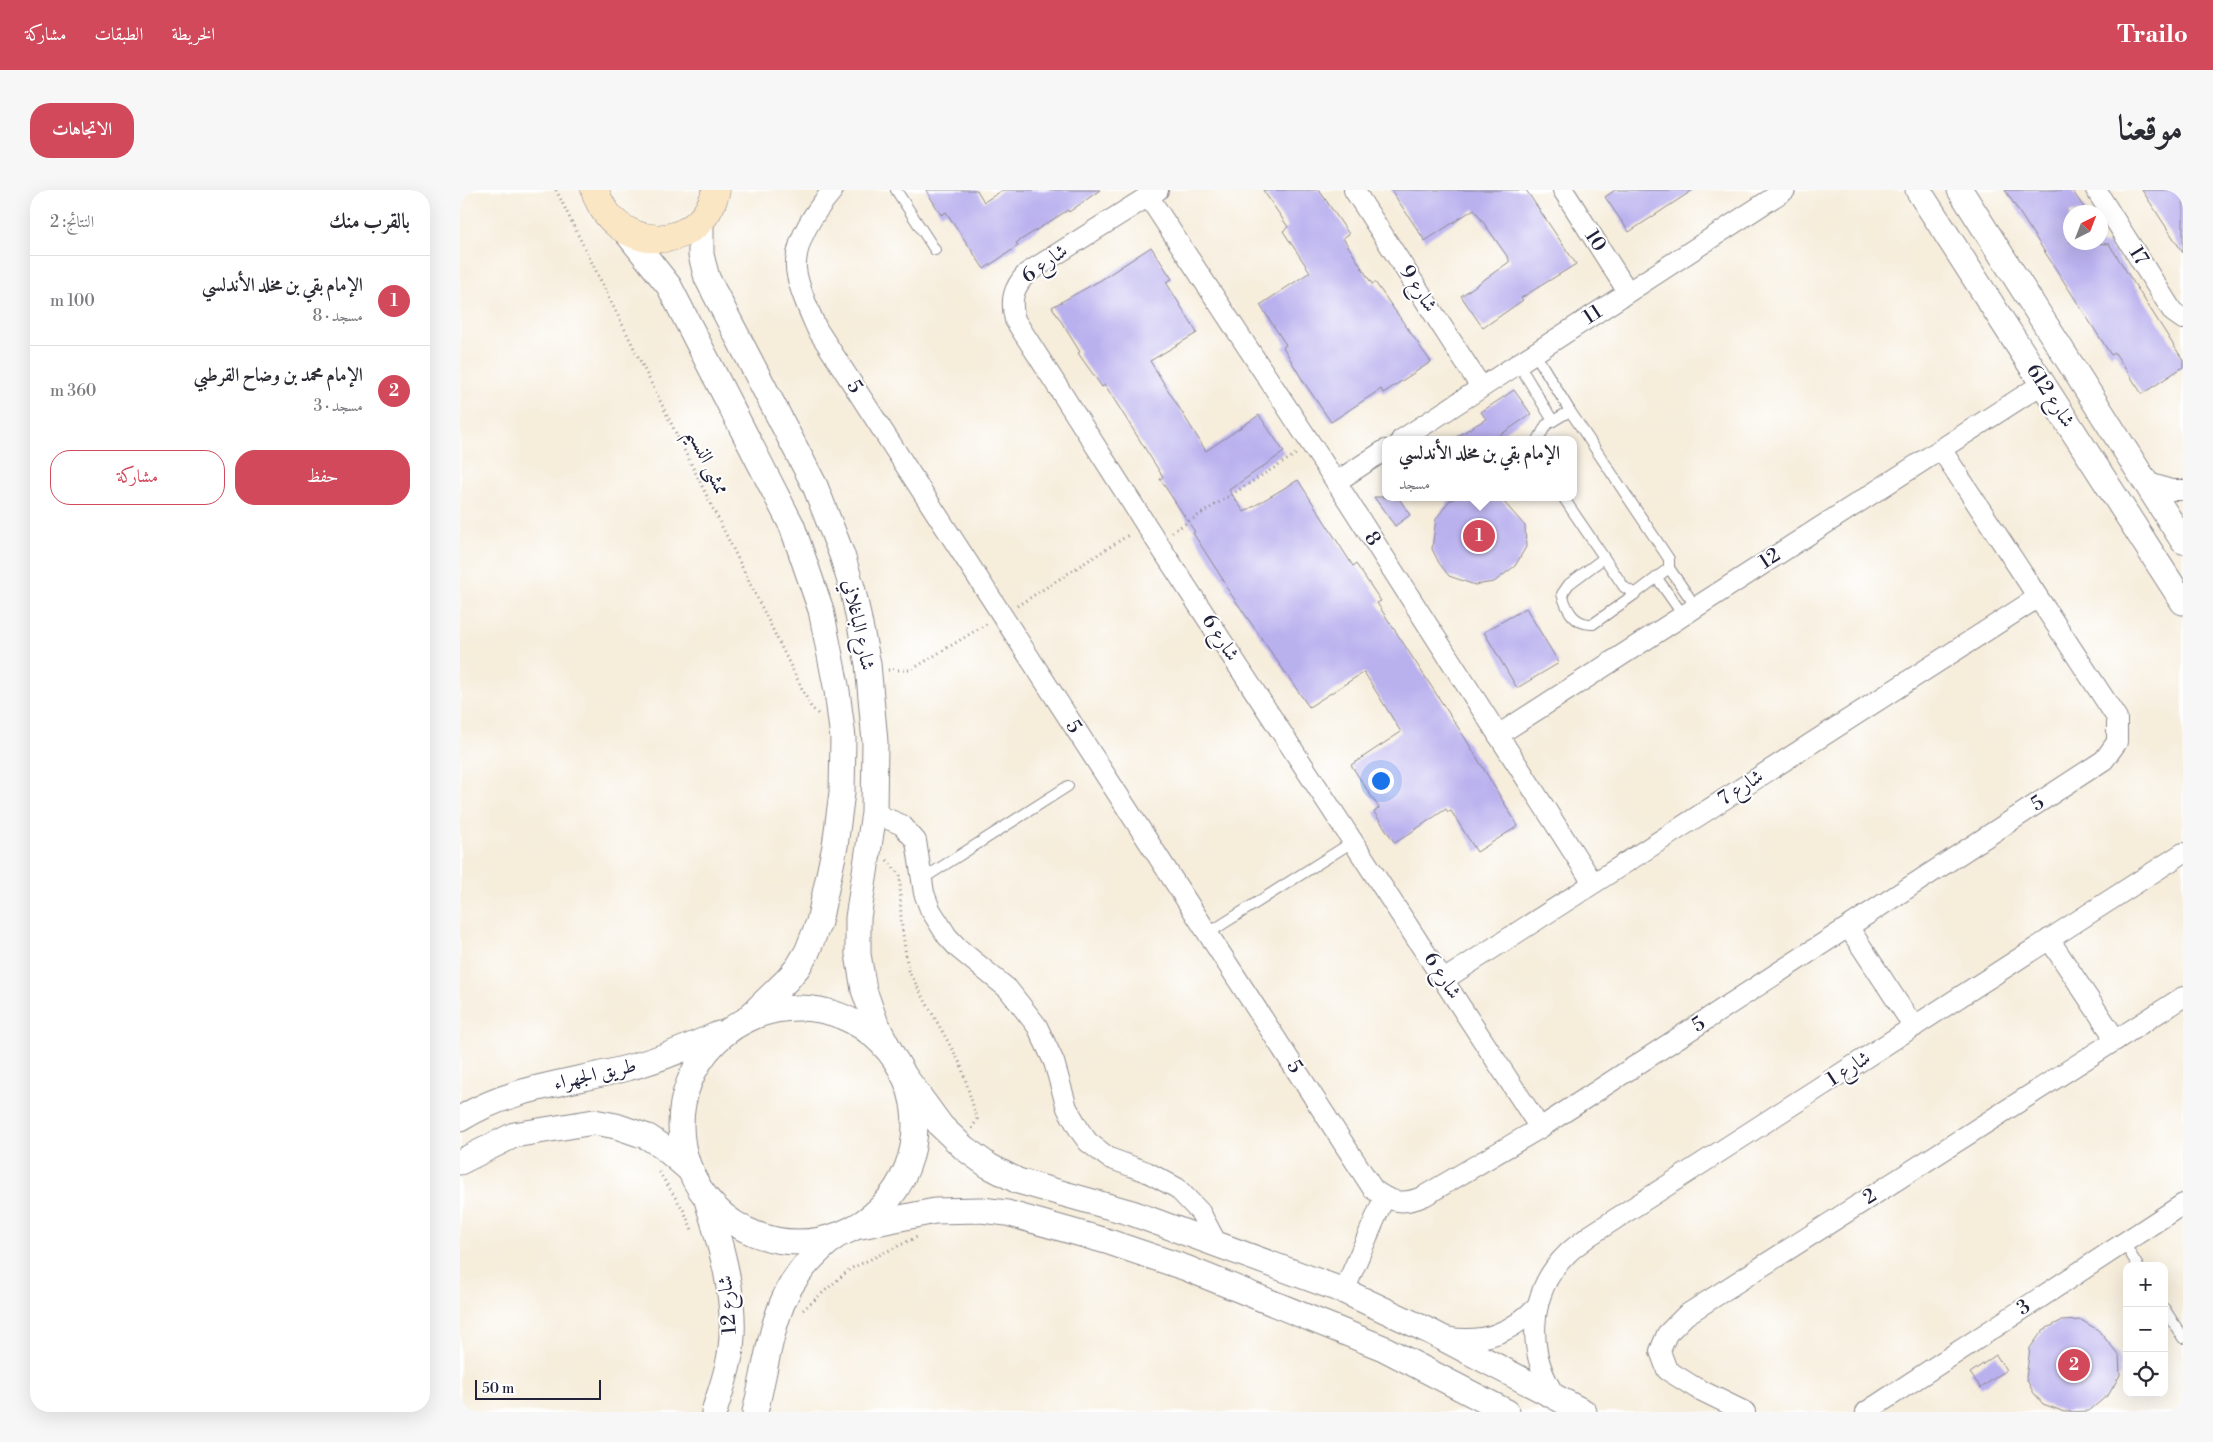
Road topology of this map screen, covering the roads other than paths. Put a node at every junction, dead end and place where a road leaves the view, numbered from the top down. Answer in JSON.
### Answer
{"nodes":[{"id":1,"x":595,"y":190,"type":"edge"},
{"id":2,"x":833,"y":190,"type":"edge"},
{"id":3,"x":896,"y":190,"type":"edge"},
{"id":4,"x":1354,"y":190,"type":"edge"},
{"id":5,"x":1563,"y":190,"type":"edge"},
{"id":6,"x":1918,"y":190,"type":"edge"},
{"id":7,"x":1960,"y":190,"type":"edge"},
{"id":8,"x":2096,"y":190,"type":"edge"},
{"id":9,"x":716,"y":191,"type":"edge"},
{"id":10,"x":1776,"y":192,"type":"edge"},
{"id":11,"x":1153,"y":193,"type":"edge"},
{"id":12,"x":702,"y":218,"type":"junction"},
{"id":13,"x":626,"y":232,"type":"junction"},
{"id":14,"x":935,"y":250,"type":"dead end"},
{"id":15,"x":1966,"y":265,"type":"junction"},
{"id":16,"x":1628,"y":292,"type":"junction"},
{"id":17,"x":2183,"y":319,"type":"edge"},
{"id":18,"x":1534,"y":352,"type":"junction"},
{"id":19,"x":2065,"y":353,"type":"junction"},
{"id":20,"x":1518,"y":363,"type":"junction"},
{"id":21,"x":2042,"y":384,"type":"junction"},
{"id":22,"x":1481,"y":388,"type":"junction"},
{"id":23,"x":1570,"y":410,"type":"junction"},
{"id":24,"x":1553,"y":421,"type":"junction"},
{"id":25,"x":1407,"y":436,"type":"edge"},
{"id":26,"x":1540,"y":436,"type":"edge"},
{"id":27,"x":1941,"y":449,"type":"junction"},
{"id":28,"x":1382,"y":452,"type":"edge"},
{"id":29,"x":1336,"y":482,"type":"junction"},
{"id":30,"x":2146,"y":482,"type":"junction"},
{"id":31,"x":2183,"y":490,"type":"edge"},
{"id":32,"x":1566,"y":501,"type":"edge"},
{"id":33,"x":2183,"y":541,"type":"edge"},
{"id":34,"x":2153,"y":555,"type":"junction"},
{"id":35,"x":1604,"y":558,"type":"junction"},
{"id":36,"x":1669,"y":568,"type":"junction"},
{"id":37,"x":1657,"y":578,"type":"junction"},
{"id":38,"x":2183,"y":583,"type":"edge"},
{"id":39,"x":1635,"y":594,"type":"junction"},
{"id":40,"x":2037,"y":598,"type":"junction"},
{"id":41,"x":2183,"y":602,"type":"edge"},
{"id":42,"x":1689,"y":611,"type":"junction"},
{"id":43,"x":1498,"y":736,"type":"junction"},
{"id":44,"x":1068,"y":786,"type":"dead end"},
{"id":45,"x":874,"y":813,"type":"junction"},
{"id":46,"x":1354,"y":841,"type":"junction"},
{"id":47,"x":2183,"y":853,"type":"edge"},
{"id":48,"x":921,"y":880,"type":"junction"},
{"id":49,"x":1593,"y":884,"type":"junction"},
{"id":50,"x":1849,"y":928,"type":"junction"},
{"id":51,"x":1207,"y":934,"type":"junction"},
{"id":52,"x":2049,"y":939,"type":"junction"},
{"id":53,"x":1445,"y":980,"type":"junction"},
{"id":54,"x":2183,"y":997,"type":"edge"},
{"id":55,"x":738,"y":1024,"type":"junction"},
{"id":56,"x":1914,"y":1027,"type":"junction"},
{"id":57,"x":2116,"y":1040,"type":"junction"},
{"id":58,"x":898,"y":1065,"type":"junction"},
{"id":59,"x":460,"y":1119,"type":"edge"},
{"id":60,"x":1540,"y":1128,"type":"junction"},
{"id":61,"x":460,"y":1162,"type":"edge"},
{"id":62,"x":691,"y":1172,"type":"junction"},
{"id":63,"x":707,"y":1198,"type":"junction"},
{"id":64,"x":1384,"y":1198,"type":"junction"},
{"id":65,"x":2183,"y":1204,"type":"edge"},
{"id":66,"x":846,"y":1231,"type":"junction"},
{"id":67,"x":1216,"y":1242,"type":"junction"},
{"id":68,"x":2124,"y":1243,"type":"junction"},
{"id":69,"x":1137,"y":1252,"type":"junction"},
{"id":70,"x":2136,"y":1262,"type":"edge"},
{"id":71,"x":1312,"y":1279,"type":"junction"},
{"id":72,"x":1344,"y":1291,"type":"junction"},
{"id":73,"x":1538,"y":1305,"type":"junction"},
{"id":74,"x":2168,"y":1314,"type":"edge"},
{"id":75,"x":1431,"y":1332,"type":"junction"},
{"id":76,"x":2183,"y":1338,"type":"edge"},
{"id":77,"x":1556,"y":1397,"type":"junction"},
{"id":78,"x":714,"y":1412,"type":"edge"},
{"id":79,"x":755,"y":1412,"type":"edge"},
{"id":80,"x":1508,"y":1412,"type":"edge"},
{"id":81,"x":1584,"y":1412,"type":"edge"},
{"id":82,"x":1744,"y":1412,"type":"edge"},
{"id":83,"x":1866,"y":1412,"type":"edge"}],
"edges":[{"from":1,"to":13,"type":"main road"},
{"from":2,"to":51,"type":"street","name":"5"},
{"from":3,"to":14,"type":"lane"},
{"from":4,"to":22,"type":"street","name":"شارع 9"},
{"from":5,"to":16,"type":"street","name":"10"},
{"from":6,"to":15,"type":"street","name":"شارع 612"},
{"from":7,"to":19,"type":"street","name":"شارع 612"},
{"from":8,"to":17,"type":"street","name":"17"},
{"from":9,"to":12,"type":"main road"},
{"from":10,"to":16,"type":"street","name":"11"},
{"from":11,"to":29,"type":"street","name":"8"},
{"from":11,"to":46,"type":"street","name":"شارع 6"},
{"from":12,"to":13,"type":"main road"},
{"from":12,"to":45,"type":"street","name":"شارع الباغلاني"},
{"from":13,"to":55,"type":"street","name":"شارع الباغلاني"},
{"from":15,"to":19,"type":"street"},
{"from":15,"to":21,"type":"street","name":"شارع 612"},
{"from":16,"to":18,"type":"street","name":"11"},
{"from":18,"to":20,"type":"street","name":"11"},
{"from":18,"to":23,"type":"lane"},
{"from":19,"to":30,"type":"street","name":"شارع 612"},
{"from":20,"to":22,"type":"street","name":"11"},
{"from":20,"to":24,"type":"lane"},
{"from":21,"to":27,"type":"street","name":"12"},
{"from":21,"to":34,"type":"street","name":"شارع 612"},
{"from":22,"to":25,"type":"street","name":"11"},
{"from":23,"to":24,"type":"lane"},
{"from":23,"to":36,"type":"lane"},
{"from":24,"to":26,"type":"lane"},
{"from":27,"to":40,"type":"street"},
{"from":27,"to":42,"type":"street","name":"12"},
{"from":28,"to":29,"type":"street"},
{"from":29,"to":43,"type":"street","name":"8"},
{"from":30,"to":31,"type":"street"},
{"from":30,"to":33,"type":"street","name":"شارع 612"},
{"from":32,"to":35,"type":"lane"},
{"from":34,"to":38,"type":"street"},
{"from":34,"to":41,"type":"street","name":"شارع 612"},
{"from":35,"to":39,"type":"lane"},
{"from":35,"to":39,"type":"lane"},
{"from":36,"to":37,"type":"lane"},
{"from":36,"to":42,"type":"lane"},
{"from":37,"to":39,"type":"lane"},
{"from":37,"to":42,"type":"lane"},
{"from":40,"to":49,"type":"street","name":"شارع 7"},
{"from":40,"to":50,"type":"street","name":"5"},
{"from":42,"to":43,"type":"street","name":"12"},
{"from":43,"to":49,"type":"street","name":"8"},
{"from":44,"to":48,"type":"lane"},
{"from":45,"to":48,"type":"street"},
{"from":45,"to":58,"type":"street","name":"شارع الباغلاني"},
{"from":46,"to":51,"type":"lane"},
{"from":46,"to":53,"type":"street","name":"شارع 6"},
{"from":47,"to":52,"type":"street","name":"شارع 1"},
{"from":48,"to":67,"type":"street"},
{"from":49,"to":53,"type":"street","name":"شارع 7"},
{"from":50,"to":56,"type":"street"},
{"from":50,"to":60,"type":"street","name":"5"},
{"from":51,"to":64,"type":"street","name":"5"},
{"from":52,"to":56,"type":"street","name":"شارع 1"},
{"from":52,"to":57,"type":"street"},
{"from":53,"to":60,"type":"street","name":"شارع 6"},
{"from":54,"to":57,"type":"street","name":"2"},
{"from":55,"to":58,"type":"street"},
{"from":55,"to":59,"type":"street","name":"طريق الجهراء"},
{"from":55,"to":62,"type":"street","name":"شارع الباغلاني"},
{"from":56,"to":73,"type":"street","name":"شارع 1"},
{"from":57,"to":82,"type":"street","name":"2"},
{"from":58,"to":66,"type":"street","name":"شارع 12"},
{"from":58,"to":67,"type":"street"},
{"from":60,"to":64,"type":"street","name":"5"},
{"from":61,"to":62,"type":"street"},
{"from":62,"to":63,"type":"street"},
{"from":63,"to":66,"type":"street"},
{"from":63,"to":78,"type":"street","name":"شارع 12"},
{"from":64,"to":72,"type":"street"},
{"from":65,"to":68,"type":"street","name":"3"},
{"from":66,"to":69,"type":"street"},
{"from":66,"to":79,"type":"street","name":"شارع 12"},
{"from":67,"to":71,"type":"street"},
{"from":68,"to":70,"type":"lane"},
{"from":68,"to":83,"type":"street","name":"3"},
{"from":69,"to":71,"type":"street"},
{"from":69,"to":80,"type":"street"},
{"from":71,"to":72,"type":"street"},
{"from":72,"to":75,"type":"street"},
{"from":73,"to":75,"type":"street","name":"شارع 1"},
{"from":73,"to":77,"type":"street","name":"شارع 1"},
{"from":74,"to":76,"type":"lane"},
{"from":75,"to":77,"type":"street"},
{"from":77,"to":81,"type":"street"}]}
